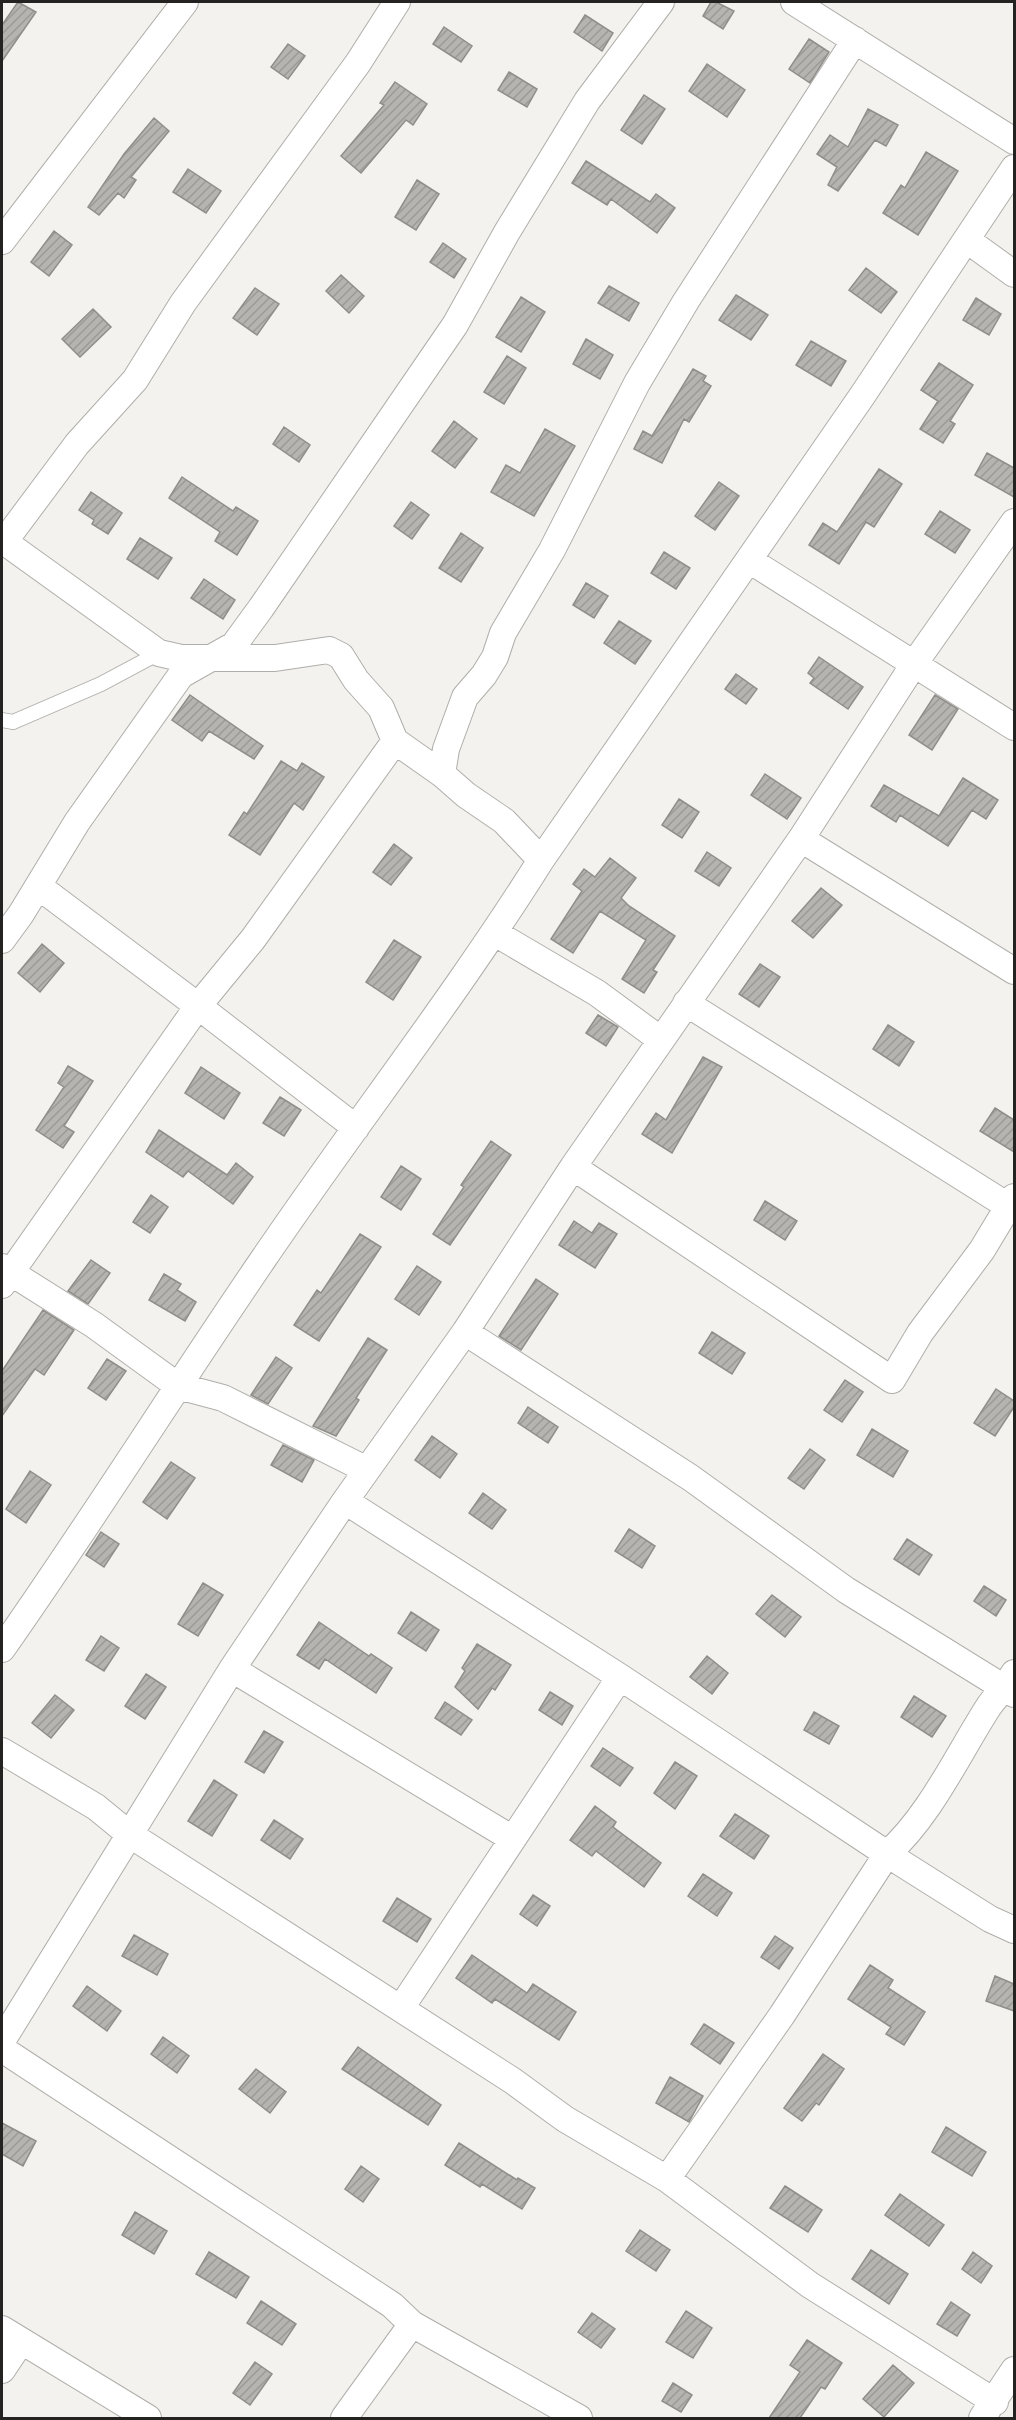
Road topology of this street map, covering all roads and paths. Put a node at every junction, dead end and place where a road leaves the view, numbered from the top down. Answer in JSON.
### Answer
{"nodes":[{"id":1,"x":185,"y":2,"type":"edge"},
{"id":2,"x":397,"y":2,"type":"edge"},
{"id":3,"x":661,"y":2,"type":"edge"},
{"id":4,"x":794,"y":2,"type":"edge"},
{"id":5,"x":855,"y":40,"type":"junction"},
{"id":6,"x":1014,"y":141,"type":"edge"},
{"id":7,"x":1014,"y":168,"type":"edge"},
{"id":8,"x":967,"y":240,"type":"junction"},
{"id":9,"x":2,"y":241,"type":"edge"},
{"id":10,"x":1014,"y":274,"type":"edge"},
{"id":11,"x":1014,"y":522,"type":"edge"},
{"id":12,"x":3,"y":541,"type":"edge"},
{"id":13,"x":749,"y":560,"type":"junction"},
{"id":14,"x":159,"y":653,"type":"junction"},
{"id":15,"x":212,"y":658,"type":"junction"},
{"id":16,"x":914,"y":664,"type":"junction"},
{"id":17,"x":2,"y":720,"type":"edge"},
{"id":18,"x":1014,"y":727,"type":"edge"},
{"id":19,"x":395,"y":741,"type":"junction"},
{"id":20,"x":442,"y":774,"type":"junction"},
{"id":21,"x":801,"y":839,"type":"junction"},
{"id":22,"x":541,"y":860,"type":"junction"},
{"id":23,"x":38,"y":886,"type":"junction"},
{"id":24,"x":495,"y":933,"type":"junction"},
{"id":25,"x":2,"y":940,"type":"edge"},
{"id":26,"x":1014,"y":971,"type":"edge"},
{"id":27,"x":686,"y":1004,"type":"junction"},
{"id":28,"x":198,"y":1006,"type":"junction"},
{"id":29,"x":661,"y":1040,"type":"junction"},
{"id":30,"x":356,"y":1128,"type":"junction"},
{"id":31,"x":573,"y":1167,"type":"junction"},
{"id":32,"x":1011,"y":1202,"type":"edge"},
{"id":33,"x":5,"y":1275,"type":"edge"},
{"id":34,"x":465,"y":1332,"type":"junction"},
{"id":35,"x":178,"y":1386,"type":"junction"},
{"id":36,"x":367,"y":1470,"type":"junction"},
{"id":37,"x":345,"y":1501,"type":"junction"},
{"id":38,"x":2,"y":1649,"type":"edge"},
{"id":39,"x":232,"y":1669,"type":"junction"},
{"id":40,"x":620,"y":1677,"type":"junction"},
{"id":41,"x":1011,"y":1685,"type":"edge"},
{"id":42,"x":2,"y":1751,"type":"edge"},
{"id":43,"x":129,"y":1834,"type":"junction"},
{"id":44,"x":511,"y":1838,"type":"junction"},
{"id":45,"x":887,"y":1854,"type":"junction"},
{"id":46,"x":1014,"y":1930,"type":"edge"},
{"id":47,"x":401,"y":2008,"type":"junction"},
{"id":48,"x":2,"y":2041,"type":"edge"},
{"id":49,"x":2,"y":2049,"type":"edge"},
{"id":50,"x":667,"y":2179,"type":"junction"},
{"id":51,"x":412,"y":2325,"type":"junction"},
{"id":52,"x":11,"y":2336,"type":"edge"},
{"id":53,"x":2,"y":2370,"type":"edge"},
{"id":54,"x":1014,"y":2370,"type":"edge"},
{"id":55,"x":988,"y":2410,"type":"edge"},
{"id":56,"x":148,"y":2418,"type":"edge"},
{"id":57,"x":344,"y":2418,"type":"edge"},
{"id":58,"x":579,"y":2418,"type":"edge"}],
"edges":[{"from":1,"to":9,"type":"street"},
{"from":2,"to":12,"type":"street"},
{"from":3,"to":15,"type":"street"},
{"from":4,"to":5,"type":"street"},
{"from":5,"to":6,"type":"street"},
{"from":5,"to":20,"type":"street"},
{"from":7,"to":8,"type":"street"},
{"from":8,"to":10,"type":"street"},
{"from":8,"to":13,"type":"street"},
{"from":11,"to":16,"type":"street"},
{"from":12,"to":14,"type":"street"},
{"from":13,"to":16,"type":"street"},
{"from":13,"to":22,"type":"street"},
{"from":14,"to":15,"type":"street"},
{"from":14,"to":17,"type":"lane"},
{"from":15,"to":19,"type":"street"},
{"from":15,"to":23,"type":"street"},
{"from":16,"to":18,"type":"street"},
{"from":16,"to":21,"type":"street"},
{"from":19,"to":20,"type":"street"},
{"from":19,"to":28,"type":"street"},
{"from":20,"to":22,"type":"street"},
{"from":21,"to":26,"type":"street"},
{"from":21,"to":27,"type":"street"},
{"from":22,"to":24,"type":"street"},
{"from":23,"to":25,"type":"street"},
{"from":23,"to":28,"type":"street"},
{"from":24,"to":29,"type":"street"},
{"from":24,"to":30,"type":"street"},
{"from":27,"to":29,"type":"street"},
{"from":27,"to":32,"type":"street"},
{"from":28,"to":30,"type":"street"},
{"from":28,"to":33,"type":"street"},
{"from":29,"to":31,"type":"street"},
{"from":30,"to":35,"type":"street"},
{"from":31,"to":32,"type":"street"},
{"from":31,"to":34,"type":"street"},
{"from":33,"to":35,"type":"street"},
{"from":34,"to":36,"type":"street"},
{"from":34,"to":41,"type":"street"},
{"from":35,"to":36,"type":"street"},
{"from":35,"to":38,"type":"street"},
{"from":36,"to":37,"type":"street"},
{"from":37,"to":39,"type":"street"},
{"from":37,"to":40,"type":"street"},
{"from":39,"to":43,"type":"street"},
{"from":39,"to":44,"type":"street"},
{"from":40,"to":44,"type":"street"},
{"from":40,"to":45,"type":"street"},
{"from":41,"to":45,"type":"street"},
{"from":42,"to":43,"type":"street"},
{"from":43,"to":47,"type":"street"},
{"from":43,"to":48,"type":"street"},
{"from":44,"to":47,"type":"street"},
{"from":45,"to":46,"type":"street"},
{"from":45,"to":50,"type":"street"},
{"from":47,"to":50,"type":"street"},
{"from":49,"to":51,"type":"street"},
{"from":50,"to":55,"type":"street"},
{"from":51,"to":57,"type":"street"},
{"from":51,"to":58,"type":"street"},
{"from":52,"to":53,"type":"street"},
{"from":52,"to":56,"type":"street"},
{"from":54,"to":55,"type":"street"}]}
